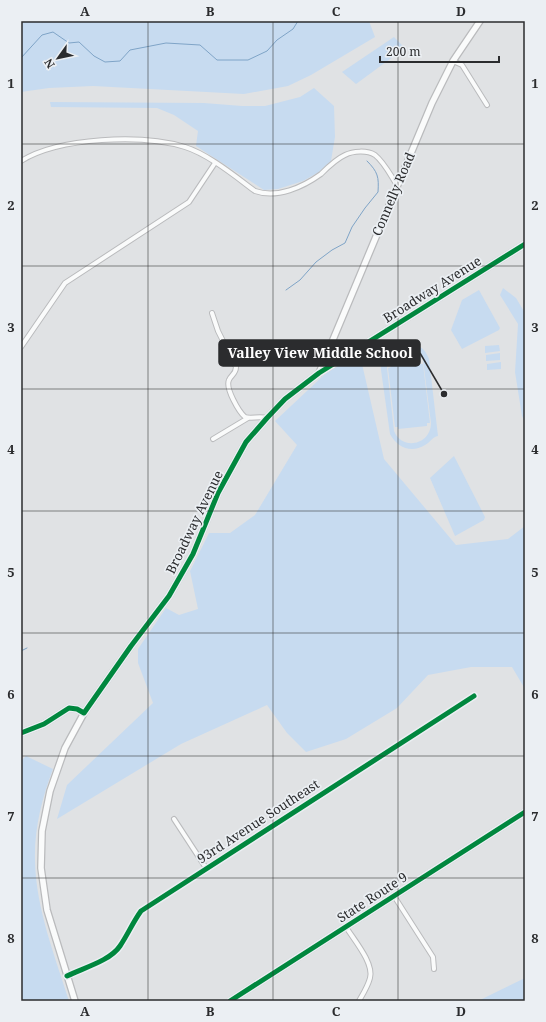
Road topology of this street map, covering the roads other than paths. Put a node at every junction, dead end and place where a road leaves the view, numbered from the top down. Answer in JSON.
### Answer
{"nodes":[{"id":1,"x":480,"y":21,"type":"edge"},
{"id":2,"x":453,"y":61,"type":"junction"},
{"id":3,"x":487,"y":105,"type":"dead end"},
{"id":4,"x":30,"y":155,"type":"junction"},
{"id":5,"x":21,"y":156,"type":"edge"},
{"id":6,"x":21,"y":160,"type":"edge"},
{"id":7,"x":215,"y":163,"type":"junction"},
{"id":8,"x":397,"y":185,"type":"junction"},
{"id":9,"x":525,"y":244,"type":"edge"},
{"id":10,"x":212,"y":313,"type":"dead end"},
{"id":11,"x":21,"y":347,"type":"edge"},
{"id":12,"x":319,"y":373,"type":"junction"},
{"id":13,"x":248,"y":418,"type":"junction"},
{"id":14,"x":267,"y":418,"type":"junction"},
{"id":15,"x":214,"y":439,"type":"dead end"},
{"id":16,"x":474,"y":696,"type":"dead end"},
{"id":17,"x":84,"y":713,"type":"junction"},
{"id":18,"x":21,"y":733,"type":"edge"},
{"id":19,"x":525,"y":812,"type":"edge"},
{"id":20,"x":174,"y":818,"type":"dead end"},
{"id":21,"x":206,"y":868,"type":"junction"},
{"id":22,"x":394,"y":896,"type":"junction"},
{"id":23,"x":346,"y":927,"type":"junction"},
{"id":24,"x":434,"y":969,"type":"dead end"},
{"id":25,"x":67,"y":976,"type":"junction"},
{"id":26,"x":75,"y":1001,"type":"edge"},
{"id":27,"x":230,"y":1001,"type":"edge"},
{"id":28,"x":359,"y":1001,"type":"edge"}],
"edges":[{"from":1,"to":2,"type":"street","name":"Connelly Road"},
{"from":2,"to":3,"type":"street"},
{"from":2,"to":8,"type":"street","name":"Connelly Road"},
{"from":4,"to":5,"type":"street"},
{"from":4,"to":6,"type":"street"},
{"from":4,"to":7,"type":"street"},
{"from":7,"to":8,"type":"street"},
{"from":7,"to":11,"type":"street"},
{"from":8,"to":12,"type":"street","name":"Connelly Road"},
{"from":9,"to":12,"type":"street","name":"Broadway Avenue"},
{"from":10,"to":13,"type":"street"},
{"from":12,"to":14,"type":"street","name":"Broadway Avenue"},
{"from":13,"to":14,"type":"street"},
{"from":13,"to":15,"type":"street"},
{"from":14,"to":17,"type":"street","name":"Broadway Avenue"},
{"from":16,"to":21,"type":"street","name":"93rd Avenue Southeast"},
{"from":17,"to":18,"type":"street"},
{"from":17,"to":25,"type":"street","name":"Broadway Avenue"},
{"from":19,"to":22,"type":"main road","name":"State Route 9"},
{"from":20,"to":21,"type":"street"},
{"from":21,"to":25,"type":"street","name":"93rd Avenue Southeast"},
{"from":22,"to":23,"type":"main road","name":"State Route 9"},
{"from":22,"to":24,"type":"street"},
{"from":23,"to":27,"type":"main road","name":"State Route 9"},
{"from":23,"to":28,"type":"street"},
{"from":25,"to":26,"type":"street","name":"Broadway Avenue"}]}
